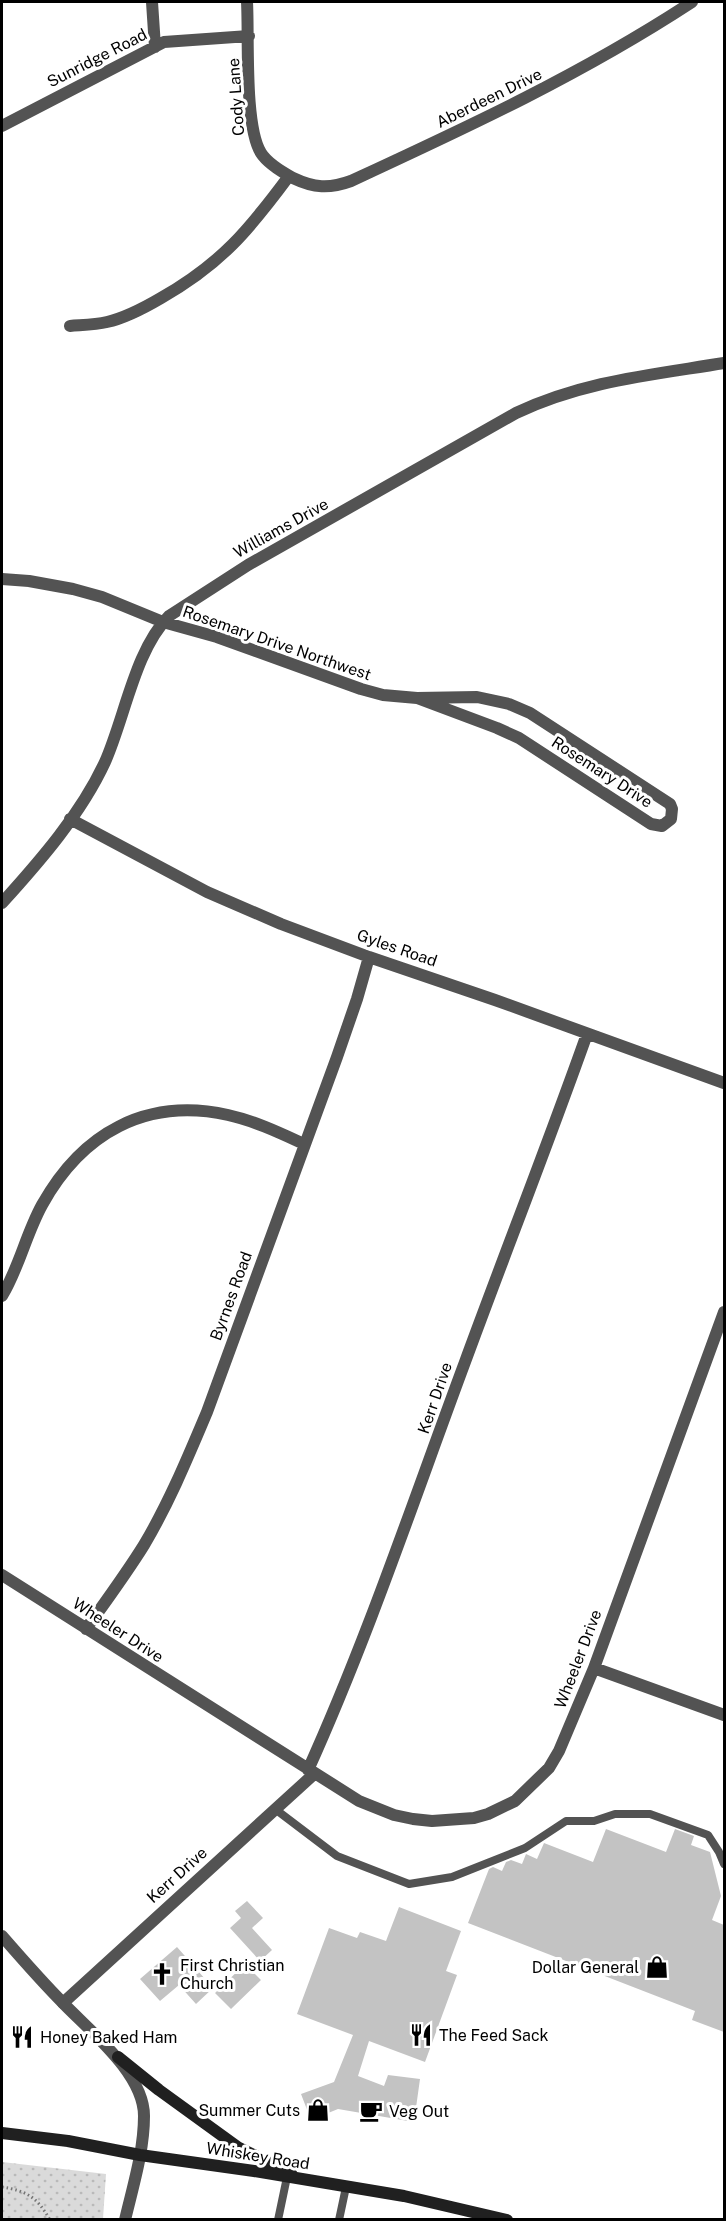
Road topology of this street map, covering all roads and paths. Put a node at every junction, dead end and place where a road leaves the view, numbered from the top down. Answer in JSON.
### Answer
{"nodes":[{"id":1,"x":152,"y":2,"type":"edge"},
{"id":2,"x":247,"y":2,"type":"edge"},
{"id":3,"x":692,"y":2,"type":"edge"},
{"id":4,"x":249,"y":36,"type":"junction"},
{"id":5,"x":155,"y":47,"type":"junction"},
{"id":6,"x":2,"y":126,"type":"edge"},
{"id":7,"x":289,"y":176,"type":"junction"},
{"id":8,"x":70,"y":326,"type":"dead end"},
{"id":9,"x":724,"y":363,"type":"edge"},
{"id":10,"x":2,"y":579,"type":"edge"},
{"id":11,"x":163,"y":622,"type":"junction"},
{"id":12,"x":417,"y":698,"type":"junction"},
{"id":13,"x":70,"y":819,"type":"junction"},
{"id":14,"x":2,"y":903,"type":"edge"},
{"id":15,"x":369,"y":957,"type":"junction"},
{"id":16,"x":587,"y":1034,"type":"junction"},
{"id":17,"x":724,"y":1083,"type":"edge"},
{"id":18,"x":304,"y":1144,"type":"junction"},
{"id":19,"x":2,"y":1296,"type":"edge"},
{"id":20,"x":724,"y":1312,"type":"edge"},
{"id":21,"x":2,"y":1575,"type":"edge"},
{"id":22,"x":86,"y":1629,"type":"junction"},
{"id":23,"x":594,"y":1668,"type":"junction"},
{"id":24,"x":724,"y":1714,"type":"edge"},
{"id":25,"x":311,"y":1772,"type":"junction"},
{"id":26,"x":274,"y":1809,"type":"junction"},
{"id":27,"x":724,"y":1864,"type":"edge"},
{"id":28,"x":2,"y":1936,"type":"edge"},
{"id":29,"x":63,"y":2003,"type":"junction"},
{"id":30,"x":118,"y":2057,"type":"junction"},
{"id":31,"x":2,"y":2133,"type":"edge"},
{"id":32,"x":140,"y":2155,"type":"junction"},
{"id":33,"x":287,"y":2177,"type":"junction"},
{"id":34,"x":305,"y":2180,"type":"junction"},
{"id":35,"x":2,"y":2187,"type":"edge"},
{"id":36,"x":346,"y":2187,"type":"junction"},
{"id":37,"x":456,"y":2214,"type":"edge"},
{"id":38,"x":50,"y":2220,"type":"edge"},
{"id":39,"x":124,"y":2220,"type":"edge"},
{"id":40,"x":278,"y":2220,"type":"edge"},
{"id":41,"x":339,"y":2220,"type":"edge"},
{"id":42,"x":507,"y":2220,"type":"edge"}],
"edges":[{"from":1,"to":5,"type":"street"},
{"from":2,"to":4,"type":"street","name":"Cody Lane"},
{"from":3,"to":7,"type":"street","name":"Aberdeen Drive"},
{"from":4,"to":5,"type":"street","name":"Sunridge Road"},
{"from":4,"to":7,"type":"street","name":"Cody Lane"},
{"from":5,"to":6,"type":"street","name":"Sunridge Road"},
{"from":7,"to":8,"type":"street"},
{"from":9,"to":11,"type":"street","name":"Williams Drive"},
{"from":10,"to":11,"type":"street"},
{"from":11,"to":12,"type":"street","name":"Rosemary Drive Northwest"},
{"from":11,"to":13,"type":"street","name":"Williams Drive"},
{"from":12,"to":12,"type":"street","name":"Rosemary Drive"},
{"from":13,"to":14,"type":"street","name":"Williams Drive"},
{"from":13,"to":15,"type":"street","name":"Gyles Road"},
{"from":15,"to":16,"type":"street","name":"Gyles Road"},
{"from":15,"to":18,"type":"street","name":"Byrnes Road"},
{"from":16,"to":17,"type":"street","name":"Gyles Road"},
{"from":16,"to":25,"type":"street","name":"Kerr Drive"},
{"from":18,"to":19,"type":"street"},
{"from":18,"to":22,"type":"street","name":"Byrnes Road"},
{"from":20,"to":23,"type":"street","name":"Wheeler Drive"},
{"from":21,"to":22,"type":"street","name":"Wheeler Drive"},
{"from":22,"to":25,"type":"street","name":"Wheeler Drive"},
{"from":23,"to":24,"type":"street"},
{"from":23,"to":25,"type":"street","name":"Wheeler Drive"},
{"from":25,"to":26,"type":"street","name":"Kerr Drive"},
{"from":26,"to":27,"type":"lane"},
{"from":26,"to":29,"type":"street","name":"Kerr Drive"},
{"from":28,"to":29,"type":"street"},
{"from":29,"to":30,"type":"street"},
{"from":30,"to":32,"type":"street"},
{"from":30,"to":34,"type":"main road"},
{"from":31,"to":32,"type":"main road","name":"Whiskey Road"},
{"from":32,"to":33,"type":"main road","name":"Whiskey Road"},
{"from":32,"to":39,"type":"street"},
{"from":33,"to":34,"type":"main road","name":"Whiskey Road"},
{"from":33,"to":40,"type":"lane"},
{"from":34,"to":36,"type":"main road","name":"Whiskey Road"},
{"from":35,"to":38,"type":"path"},
{"from":36,"to":37,"type":"main road","name":"Whiskey Road"},
{"from":36,"to":41,"type":"lane"},
{"from":37,"to":42,"type":"main road","name":"Whiskey Road"}]}
